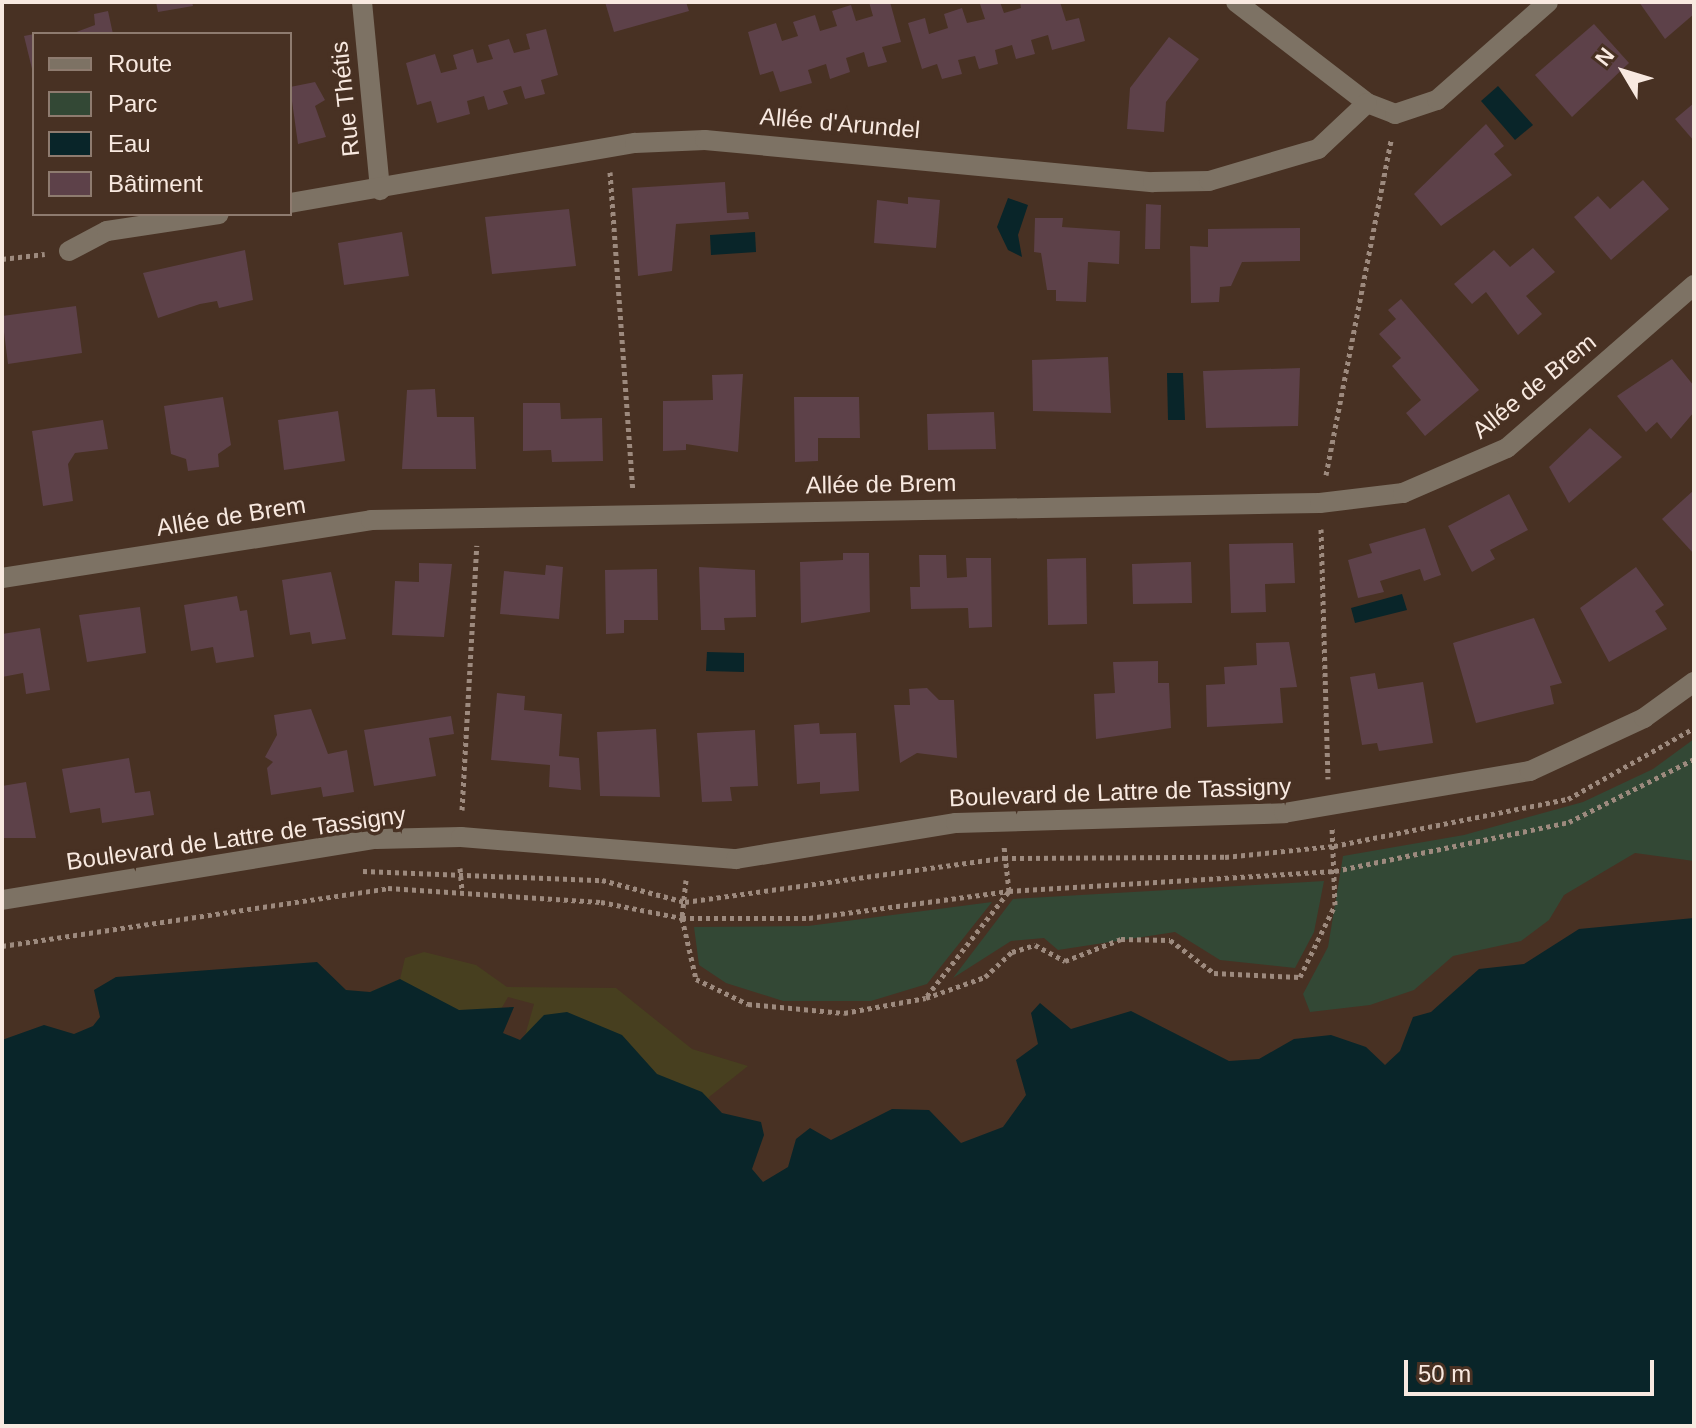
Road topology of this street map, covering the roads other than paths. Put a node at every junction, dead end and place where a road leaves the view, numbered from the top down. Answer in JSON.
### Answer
{"nodes":[{"id":1,"x":362,"y":2,"type":"edge"},
{"id":2,"x":1236,"y":2,"type":"edge"},
{"id":3,"x":1548,"y":2,"type":"edge"},
{"id":4,"x":1367,"y":103,"type":"junction"},
{"id":5,"x":380,"y":190,"type":"junction"},
{"id":6,"x":292,"y":203,"type":"edge"},
{"id":7,"x":206,"y":216,"type":"edge"},
{"id":8,"x":69,"y":251,"type":"road end"},
{"id":9,"x":1694,"y":285,"type":"edge"},
{"id":10,"x":2,"y":578,"type":"edge"},
{"id":11,"x":1694,"y":682,"type":"edge"},
{"id":12,"x":2,"y":900,"type":"edge"}],
"edges":[{"from":1,"to":5,"type":"street","name":"Rue Thétis"},
{"from":2,"to":4,"type":"street"},
{"from":3,"to":4,"type":"street"},
{"from":4,"to":5,"type":"street","name":"Allée d'Arundel"},
{"from":5,"to":6,"type":"street","name":"Allée d'Arundel"},
{"from":7,"to":8,"type":"street"},
{"from":9,"to":10,"type":"street","name":"Allée de Brem"},
{"from":11,"to":12,"type":"street","name":"Boulevard de Lattre de Tassigny"}]}
